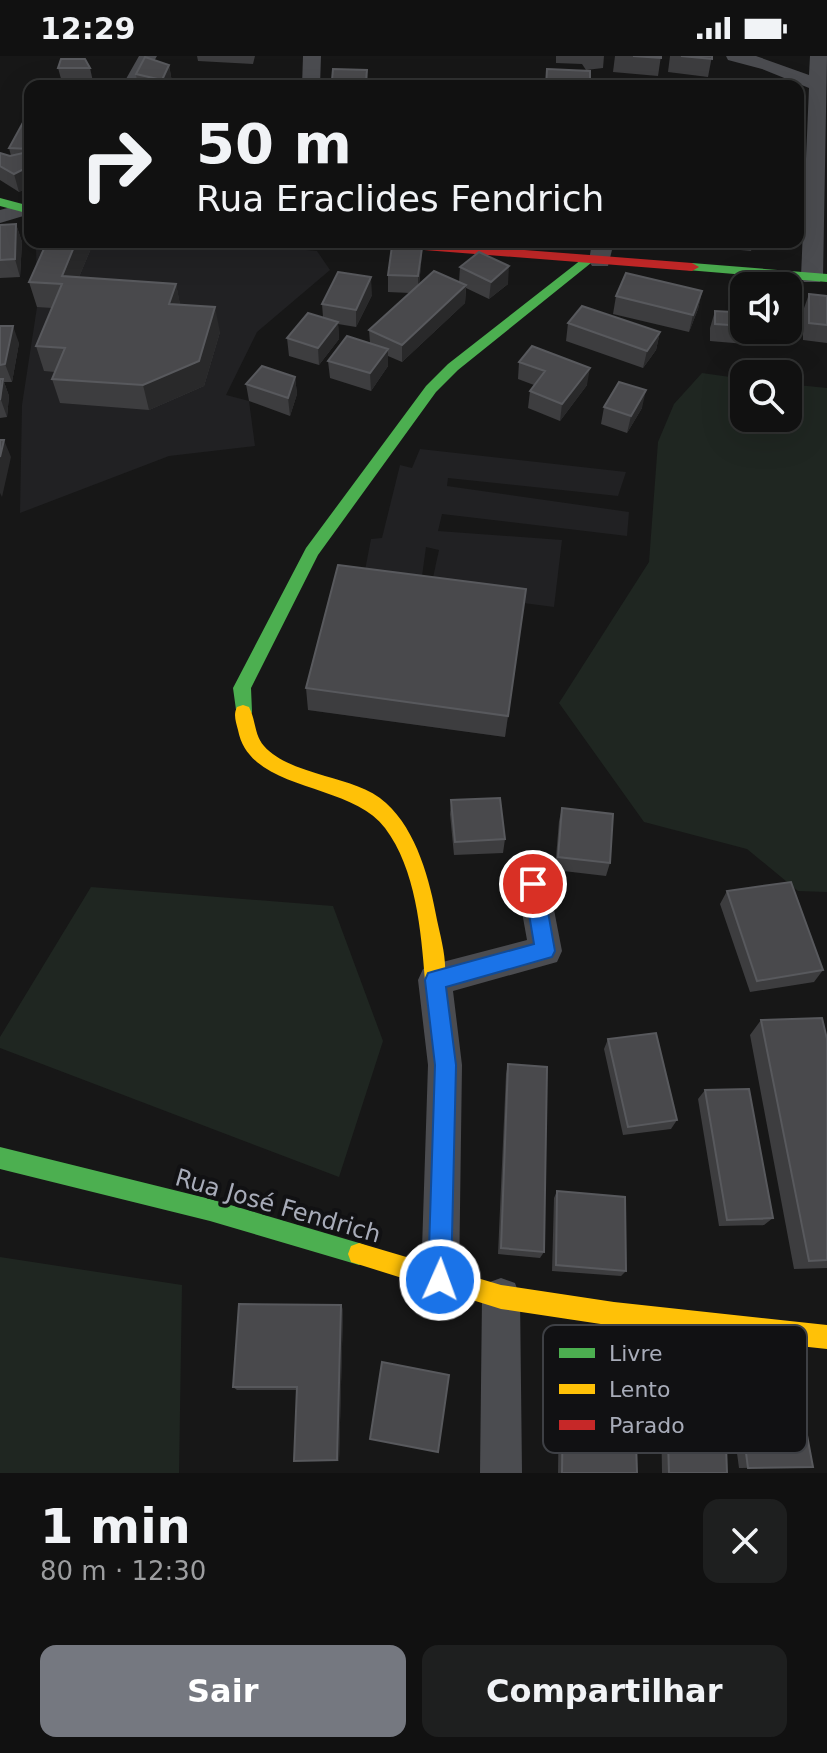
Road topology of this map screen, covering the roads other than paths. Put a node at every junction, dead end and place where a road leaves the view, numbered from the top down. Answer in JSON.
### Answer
{"nodes":[{"id":1,"x":148,"y":56,"type":"edge"},
{"id":2,"x":312,"y":56,"type":"edge"},
{"id":3,"x":735,"y":56,"type":"edge"},
{"id":4,"x":819,"y":56,"type":"edge"},
{"id":5,"x":134,"y":80,"type":"edge"},
{"id":6,"x":311,"y":80,"type":"edge"},
{"id":7,"x":818,"y":85,"type":"junction"},
{"id":8,"x":0,"y":202,"type":"edge"},
{"id":9,"x":24,"y":209,"type":"edge"},
{"id":10,"x":24,"y":211,"type":"edge"},
{"id":11,"x":0,"y":217,"type":"edge"},
{"id":12,"x":484,"y":248,"type":"edge"},
{"id":13,"x":596,"y":254,"type":"edge"},
{"id":14,"x":820,"y":278,"type":"edge"},
{"id":15,"x":533,"y":884,"type":"dead end"},
{"id":16,"x":435,"y":980,"type":"junction"},
{"id":17,"x":0,"y":1158,"type":"edge"},
{"id":18,"x":440,"y":1280,"type":"junction"},
{"id":19,"x":501,"y":1297,"type":"junction"},
{"id":20,"x":716,"y":1325,"type":"edge"},
{"id":21,"x":807,"y":1335,"type":"edge"},
{"id":22,"x":827,"y":1337,"type":"edge"},
{"id":23,"x":501,"y":1473,"type":"edge"}],
"edges":[{"from":1,"to":5,"type":"street"},
{"from":2,"to":6,"type":"street"},
{"from":3,"to":7,"type":"street"},
{"from":4,"to":7,"type":"street"},
{"from":7,"to":14,"type":"street"},
{"from":8,"to":9,"type":"street"},
{"from":10,"to":11,"type":"street"},
{"from":12,"to":13,"type":"street"},
{"from":13,"to":14,"type":"street"},
{"from":13,"to":16,"type":"street"},
{"from":15,"to":16,"type":"street"},
{"from":16,"to":18,"type":"street"},
{"from":17,"to":18,"type":"street","name":"Rua José Fendrich"},
{"from":18,"to":19,"type":"street","name":"Rua José Fendrich"},
{"from":19,"to":20,"type":"street","name":"Rua José Fendrich"},
{"from":19,"to":23,"type":"street"},
{"from":21,"to":22,"type":"street","name":"Rua José Fendrich"}]}
